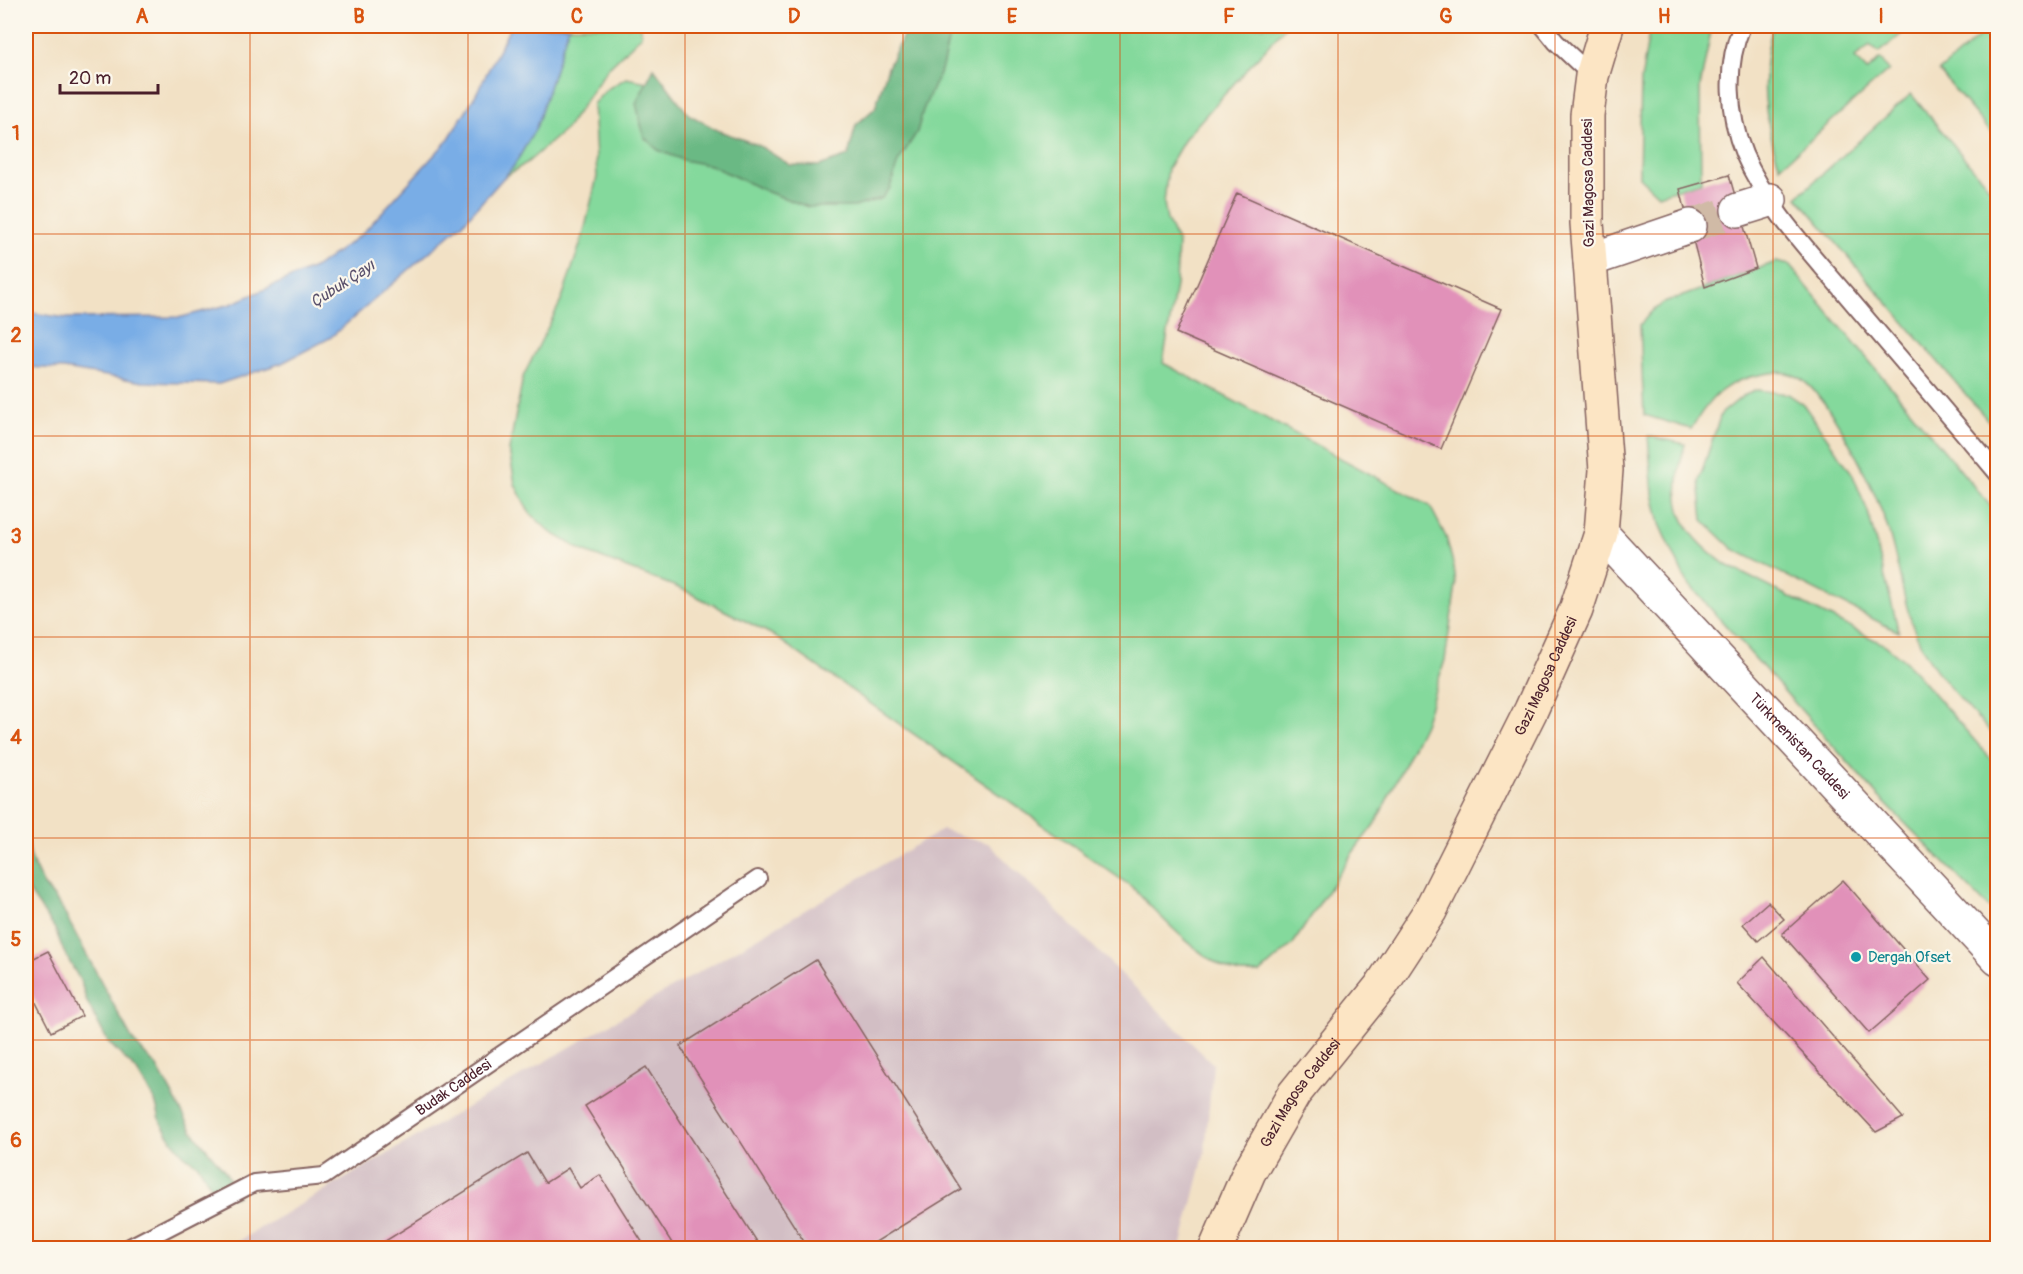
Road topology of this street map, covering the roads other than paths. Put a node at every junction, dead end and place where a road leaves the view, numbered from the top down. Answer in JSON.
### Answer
{"nodes":[{"id":1,"x":1543,"y":26,"type":"edge"},
{"id":2,"x":1606,"y":26,"type":"edge"},
{"id":3,"x":1742,"y":26,"type":"edge"},
{"id":4,"x":1592,"y":76,"type":"junction"},
{"id":5,"x":1770,"y":200,"type":"junction"},
{"id":6,"x":1738,"y":210,"type":"tunnel mouth"},
{"id":7,"x":1690,"y":226,"type":"tunnel mouth"},
{"id":8,"x":1590,"y":260,"type":"junction"},
{"id":9,"x":1998,"y":474,"type":"edge"},
{"id":10,"x":1601,"y":532,"type":"junction"},
{"id":11,"x":758,"y":879,"type":"dead end"},
{"id":12,"x":1998,"y":959,"type":"edge"},
{"id":13,"x":128,"y":1248,"type":"edge"},
{"id":14,"x":1216,"y":1248,"type":"edge"}],
"edges":[{"from":1,"to":4,"type":"lane"},
{"from":2,"to":4,"type":"street","name":"Gazi Magosa Caddesi"},
{"from":3,"to":5,"type":"lane"},
{"from":4,"to":8,"type":"street","name":"Gazi Magosa Caddesi"},
{"from":5,"to":6,"type":"street"},
{"from":5,"to":9,"type":"lane"},
{"from":7,"to":8,"type":"street"},
{"from":8,"to":10,"type":"street","name":"Gazi Magosa Caddesi"},
{"from":10,"to":12,"type":"street","name":"Türkmenistan Caddesi"},
{"from":10,"to":14,"type":"street","name":"Gazi Magosa Caddesi"},
{"from":11,"to":13,"type":"lane","name":"Budak Caddesi"}]}
